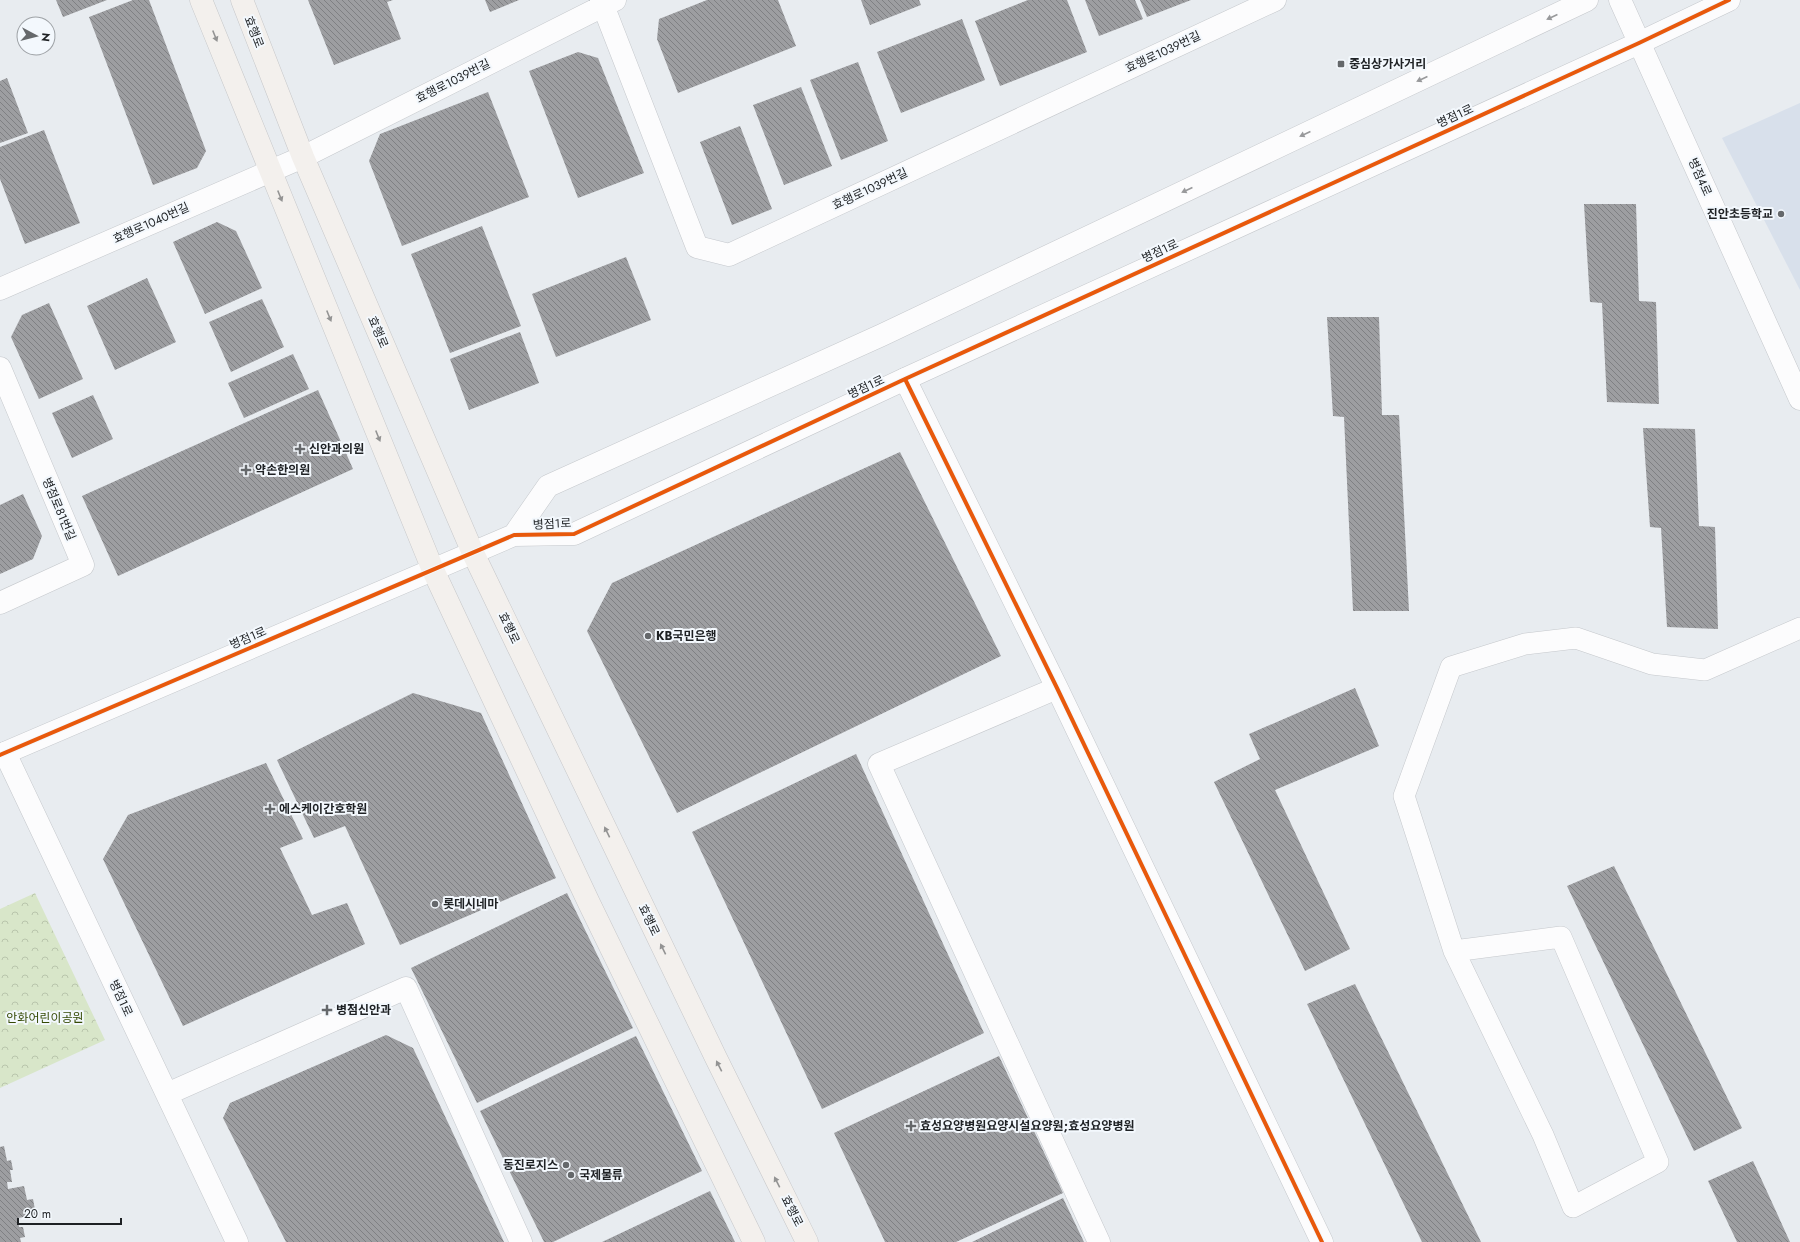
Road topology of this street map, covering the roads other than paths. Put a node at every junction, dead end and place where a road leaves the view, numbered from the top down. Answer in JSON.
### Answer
{"nodes":[{"id":1,"x":201,"y":0,"type":"edge"},
{"id":2,"x":242,"y":0,"type":"edge"},
{"id":3,"x":1275,"y":0,"type":"edge"},
{"id":4,"x":1587,"y":0,"type":"edge"},
{"id":5,"x":1620,"y":0,"type":"edge"},
{"id":6,"x":1729,"y":0,"type":"edge"},
{"id":7,"x":606,"y":2,"type":"edge"},
{"id":8,"x":1639,"y":43,"type":"junction"},
{"id":9,"x":303,"y":157,"type":"junction"},
{"id":10,"x":270,"y":172,"type":"junction"},
{"id":11,"x":0,"y":289,"type":"edge"},
{"id":12,"x":0,"y":368,"type":"edge"},
{"id":13,"x":905,"y":379,"type":"junction"},
{"id":14,"x":1800,"y":398,"type":"edge"},
{"id":15,"x":514,"y":535,"type":"junction"},
{"id":16,"x":473,"y":553,"type":"junction"},
{"id":17,"x":433,"y":570,"type":"junction"},
{"id":18,"x":0,"y":602,"type":"edge"},
{"id":19,"x":1800,"y":628,"type":"edge"},
{"id":20,"x":1057,"y":688,"type":"junction"},
{"id":21,"x":2,"y":754,"type":"edge"},
{"id":22,"x":1454,"y":950,"type":"junction"},
{"id":23,"x":167,"y":1094,"type":"junction"},
{"id":24,"x":237,"y":1242,"type":"edge"},
{"id":25,"x":521,"y":1242,"type":"edge"},
{"id":26,"x":754,"y":1242,"type":"edge"},
{"id":27,"x":807,"y":1242,"type":"edge"},
{"id":28,"x":1099,"y":1242,"type":"edge"},
{"id":29,"x":1322,"y":1242,"type":"edge"}],
"edges":[{"from":1,"to":10,"type":"main road","one_way":true},
{"from":2,"to":9,"type":"main road","name":"효행로"},
{"from":3,"to":7,"type":"street","name":"효행로1039번길"},
{"from":4,"to":15,"type":"street","name":"병점1로","one_way":true},
{"from":5,"to":8,"type":"street","name":"병점4로"},
{"from":6,"to":8,"type":"street","name":"병점1로"},
{"from":7,"to":9,"type":"street","name":"효행로1039번길"},
{"from":8,"to":13,"type":"street","name":"병점1로"},
{"from":8,"to":14,"type":"street","name":"병점4로"},
{"from":9,"to":10,"type":"street","name":"효행로1040번길"},
{"from":9,"to":16,"type":"main road","name":"효행로"},
{"from":10,"to":11,"type":"street","name":"효행로1040번길"},
{"from":10,"to":17,"type":"main road","one_way":true},
{"from":12,"to":18,"type":"street","name":"병점로81번길"},
{"from":13,"to":15,"type":"street","name":"병점1로"},
{"from":13,"to":20,"type":"street"},
{"from":15,"to":16,"type":"street","name":"병점1로"},
{"from":16,"to":17,"type":"street","name":"병점1로"},
{"from":27,"to":16,"type":"main road","name":"효행로","one_way":true},
{"from":17,"to":21,"type":"street","name":"병점1로"},
{"from":17,"to":26,"type":"main road"},
{"from":19,"to":22,"type":"lane"},
{"from":20,"to":28,"type":"street"},
{"from":20,"to":29,"type":"street"},
{"from":21,"to":23,"type":"street","name":"병점1로"},
{"from":22,"to":22,"type":"lane"},
{"from":23,"to":24,"type":"street","name":"병점1로"},
{"from":23,"to":25,"type":"street"}]}
